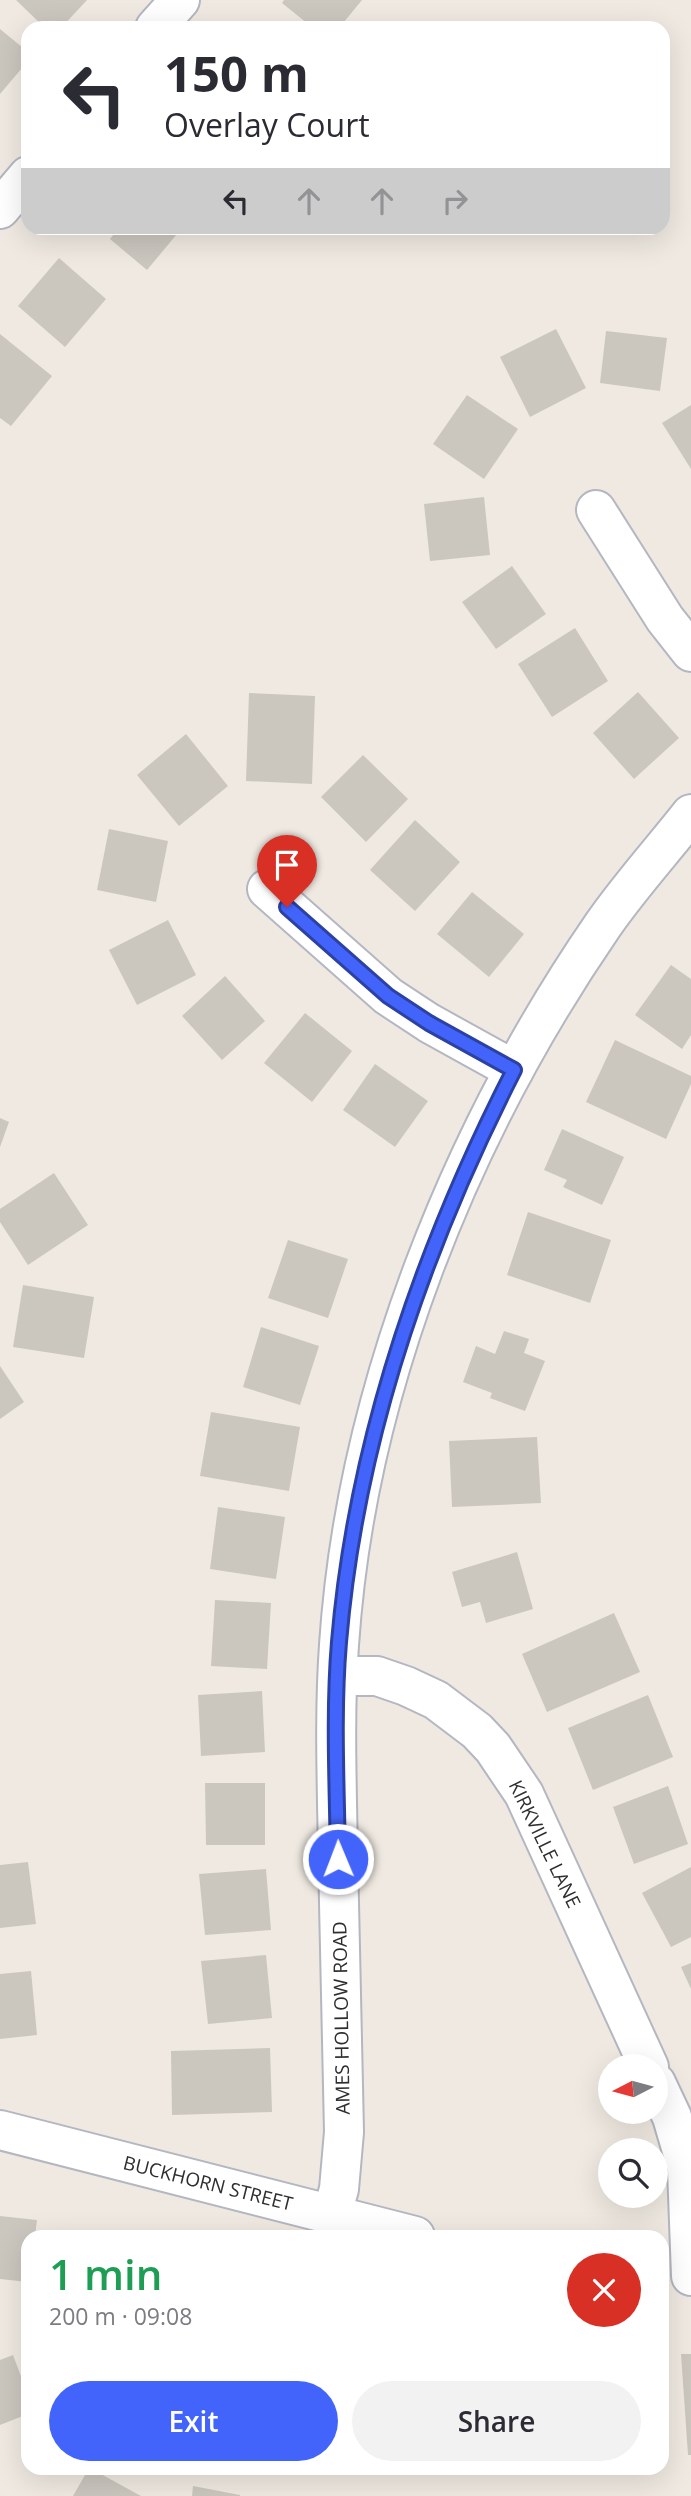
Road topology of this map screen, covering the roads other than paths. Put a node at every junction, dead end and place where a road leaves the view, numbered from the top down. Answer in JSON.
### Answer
{"nodes":[{"id":1,"x":180,"y":0,"type":"edge"},
{"id":2,"x":161,"y":21,"type":"edge"},
{"id":3,"x":21,"y":184,"type":"edge"},
{"id":4,"x":0,"y":209,"type":"edge"},
{"id":5,"x":596,"y":510,"type":"dead end"},
{"id":6,"x":691,"y":652,"type":"edge"},
{"id":7,"x":691,"y":814,"type":"edge"},
{"id":8,"x":267,"y":889,"type":"dead end"},
{"id":9,"x":514,"y":1070,"type":"junction"},
{"id":10,"x":338,"y":1676,"type":"junction"},
{"id":11,"x":643,"y":2054,"type":"edge"},
{"id":12,"x":668,"y":2108,"type":"edge"},
{"id":13,"x":0,"y":2130,"type":"edge"},
{"id":14,"x":332,"y":2214,"type":"junction"},
{"id":15,"x":392,"y":2230,"type":"edge"},
{"id":16,"x":669,"y":2276,"type":"edge"},
{"id":17,"x":691,"y":2276,"type":"edge"}],
"edges":[{"from":1,"to":2,"type":"street"},
{"from":3,"to":4,"type":"street"},
{"from":5,"to":6,"type":"street"},
{"from":7,"to":9,"type":"street","name":"AMES HOLLOW ROAD"},
{"from":8,"to":9,"type":"street"},
{"from":9,"to":10,"type":"street","name":"AMES HOLLOW ROAD"},
{"from":10,"to":11,"type":"street","name":"KIRKVILLE LANE"},
{"from":10,"to":14,"type":"street","name":"AMES HOLLOW ROAD"},
{"from":12,"to":17,"type":"street"},
{"from":13,"to":14,"type":"street","name":"BUCKHORN STREET"},
{"from":14,"to":15,"type":"street","name":"BUCKHORN STREET"},
{"from":16,"to":17,"type":"street"}]}
